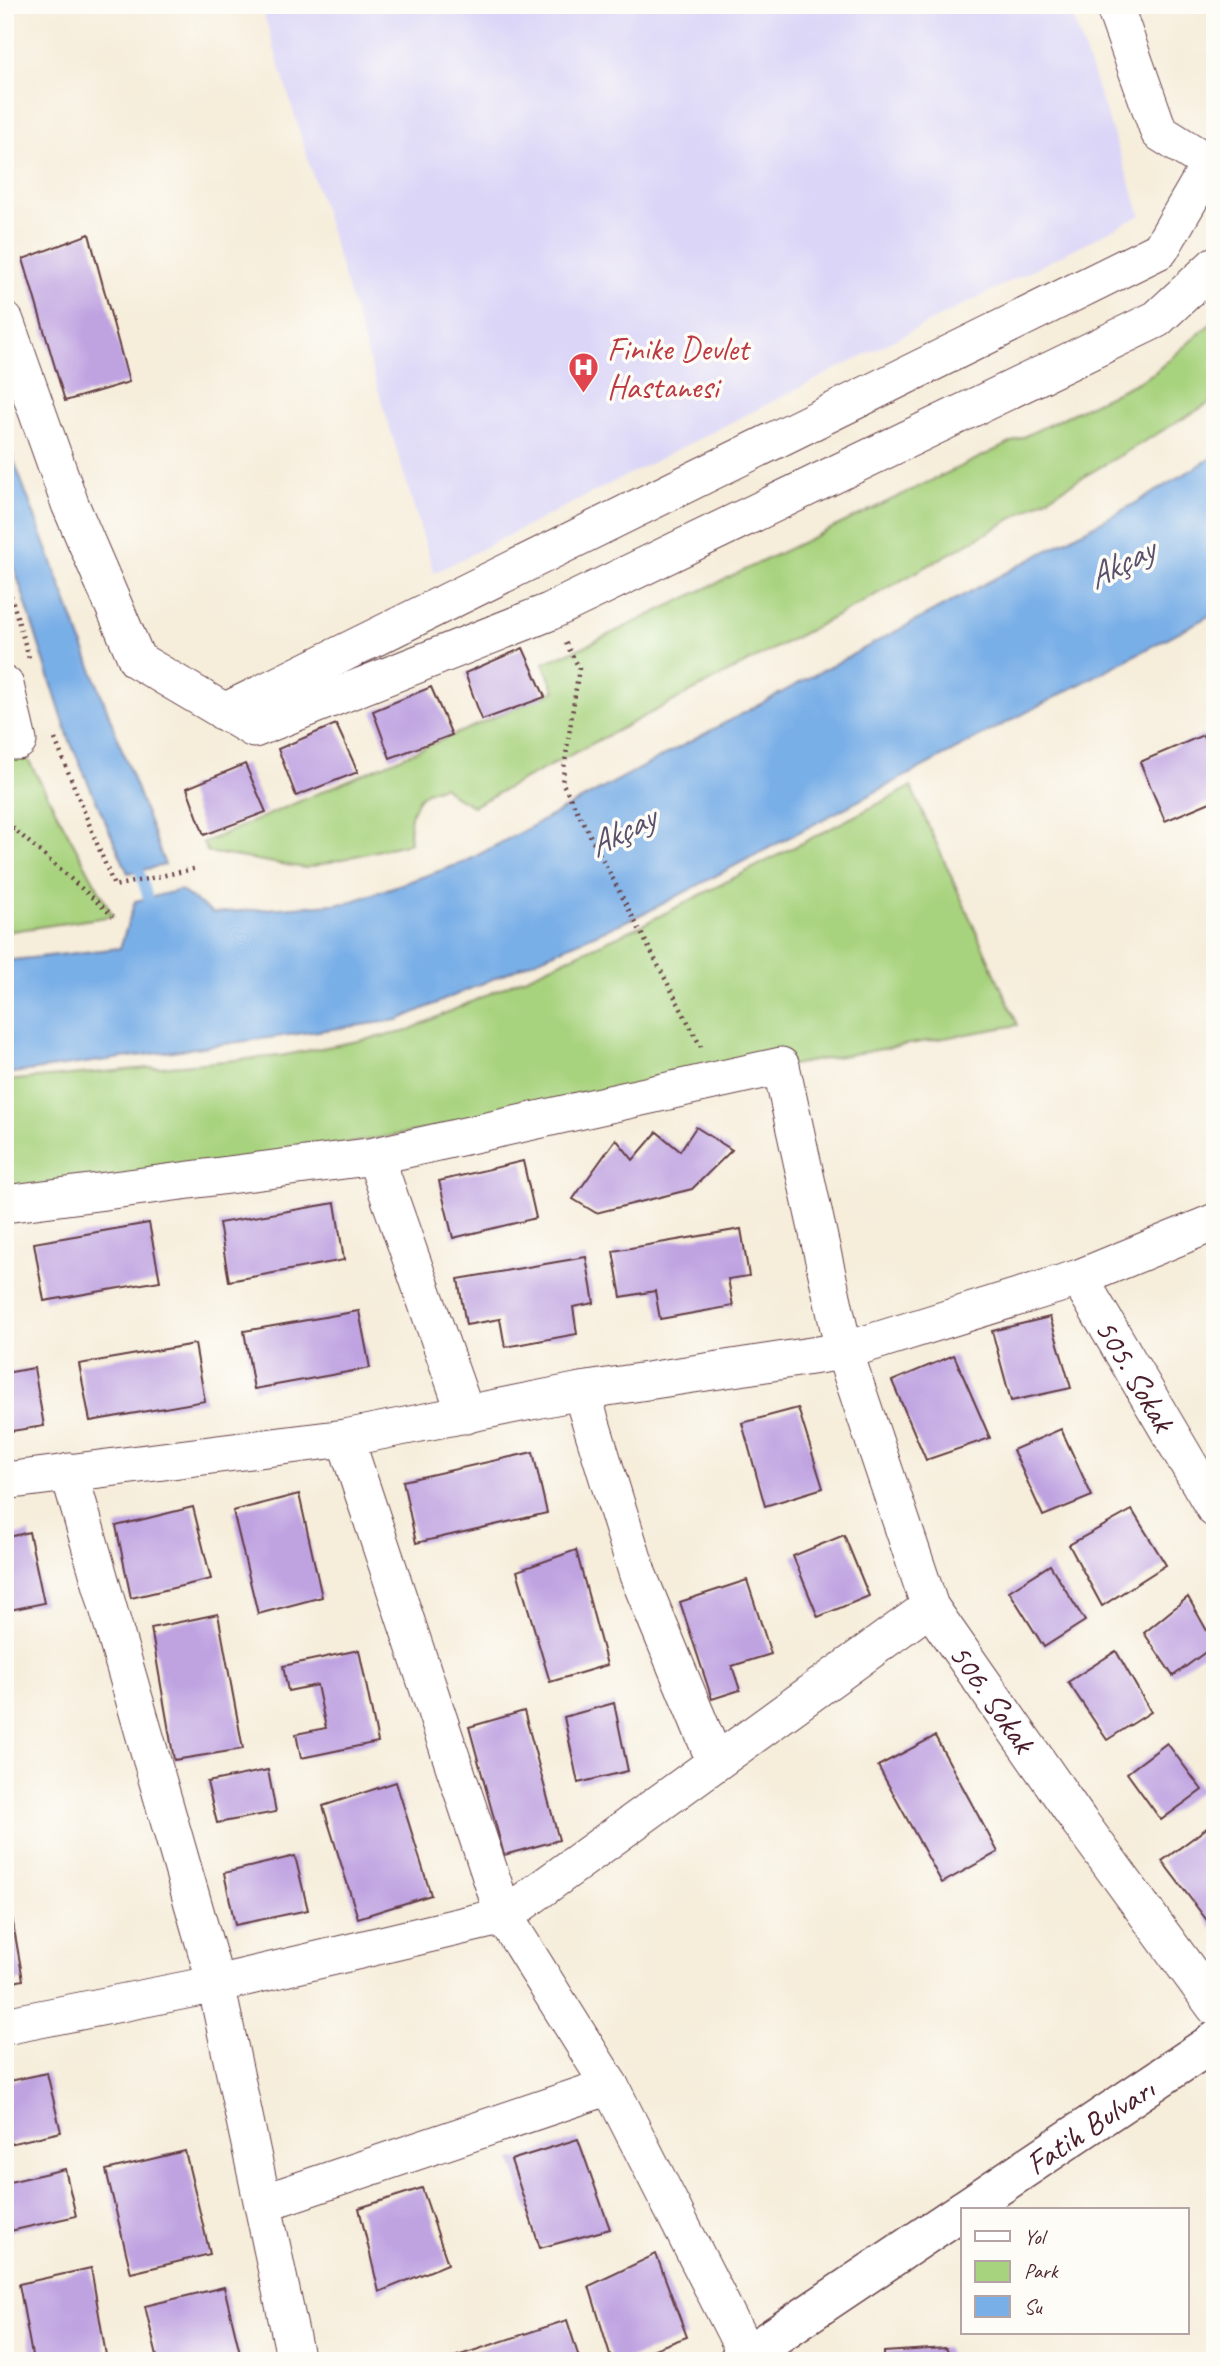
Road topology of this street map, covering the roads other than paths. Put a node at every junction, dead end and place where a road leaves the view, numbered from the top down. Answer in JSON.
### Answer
{"nodes":[{"id":1,"x":1114,"y":5,"type":"edge"},
{"id":2,"x":1212,"y":165,"type":"edge"},
{"id":3,"x":1215,"y":265,"type":"edge"},
{"id":4,"x":5,"y":321,"type":"edge"},
{"id":5,"x":5,"y":685,"type":"edge"},
{"id":6,"x":224,"y":712,"type":"junction"},
{"id":7,"x":11,"y":741,"type":"edge"},
{"id":8,"x":375,"y":1156,"type":"junction"},
{"id":9,"x":5,"y":1204,"type":"edge"},
{"id":10,"x":1215,"y":1222,"type":"edge"},
{"id":11,"x":1079,"y":1278,"type":"junction"},
{"id":12,"x":844,"y":1351,"type":"junction"},
{"id":13,"x":581,"y":1391,"type":"junction"},
{"id":14,"x":466,"y":1415,"type":"junction"},
{"id":15,"x":345,"y":1438,"type":"junction"},
{"id":16,"x":69,"y":1472,"type":"junction"},
{"id":17,"x":5,"y":1481,"type":"edge"},
{"id":18,"x":1215,"y":1509,"type":"edge"},
{"id":19,"x":930,"y":1607,"type":"junction"},
{"id":20,"x":715,"y":1761,"type":"junction"},
{"id":21,"x":504,"y":1916,"type":"junction"},
{"id":22,"x":216,"y":1984,"type":"junction"},
{"id":23,"x":1215,"y":2007,"type":"edge"},
{"id":24,"x":5,"y":2026,"type":"edge"},
{"id":25,"x":1215,"y":2041,"type":"edge"},
{"id":26,"x":611,"y":2086,"type":"junction"},
{"id":27,"x":263,"y":2203,"type":"junction"},
{"id":28,"x":966,"y":2208,"type":"edge"},
{"id":29,"x":961,"y":2211,"type":"edge"},
{"id":30,"x":745,"y":2359,"type":"edge"},
{"id":31,"x":296,"y":2361,"type":"edge"}],
"edges":[{"from":1,"to":2,"type":"street"},
{"from":2,"to":6,"type":"street"},
{"from":3,"to":6,"type":"street"},
{"from":4,"to":6,"type":"street"},
{"from":5,"to":7,"type":"street"},
{"from":8,"to":9,"type":"street"},
{"from":8,"to":12,"type":"street","name":"506. Sokak"},
{"from":8,"to":14,"type":"street"},
{"from":10,"to":11,"type":"street"},
{"from":11,"to":12,"type":"street"},
{"from":11,"to":18,"type":"street","name":"505. Sokak"},
{"from":12,"to":13,"type":"street"},
{"from":12,"to":19,"type":"street","name":"506. Sokak"},
{"from":13,"to":14,"type":"street"},
{"from":13,"to":20,"type":"street"},
{"from":14,"to":15,"type":"street"},
{"from":15,"to":16,"type":"street"},
{"from":15,"to":21,"type":"street"},
{"from":16,"to":17,"type":"street"},
{"from":16,"to":22,"type":"street"},
{"from":19,"to":20,"type":"street"},
{"from":19,"to":23,"type":"street","name":"506. Sokak"},
{"from":20,"to":21,"type":"street"},
{"from":21,"to":22,"type":"street"},
{"from":21,"to":26,"type":"street"},
{"from":22,"to":24,"type":"street"},
{"from":22,"to":27,"type":"street"},
{"from":25,"to":28,"type":"street","name":"Fatih Bulvarı"},
{"from":26,"to":27,"type":"street"},
{"from":26,"to":30,"type":"street"},
{"from":27,"to":31,"type":"street"},
{"from":29,"to":30,"type":"street","name":"Fatih Bulvarı"}]}
